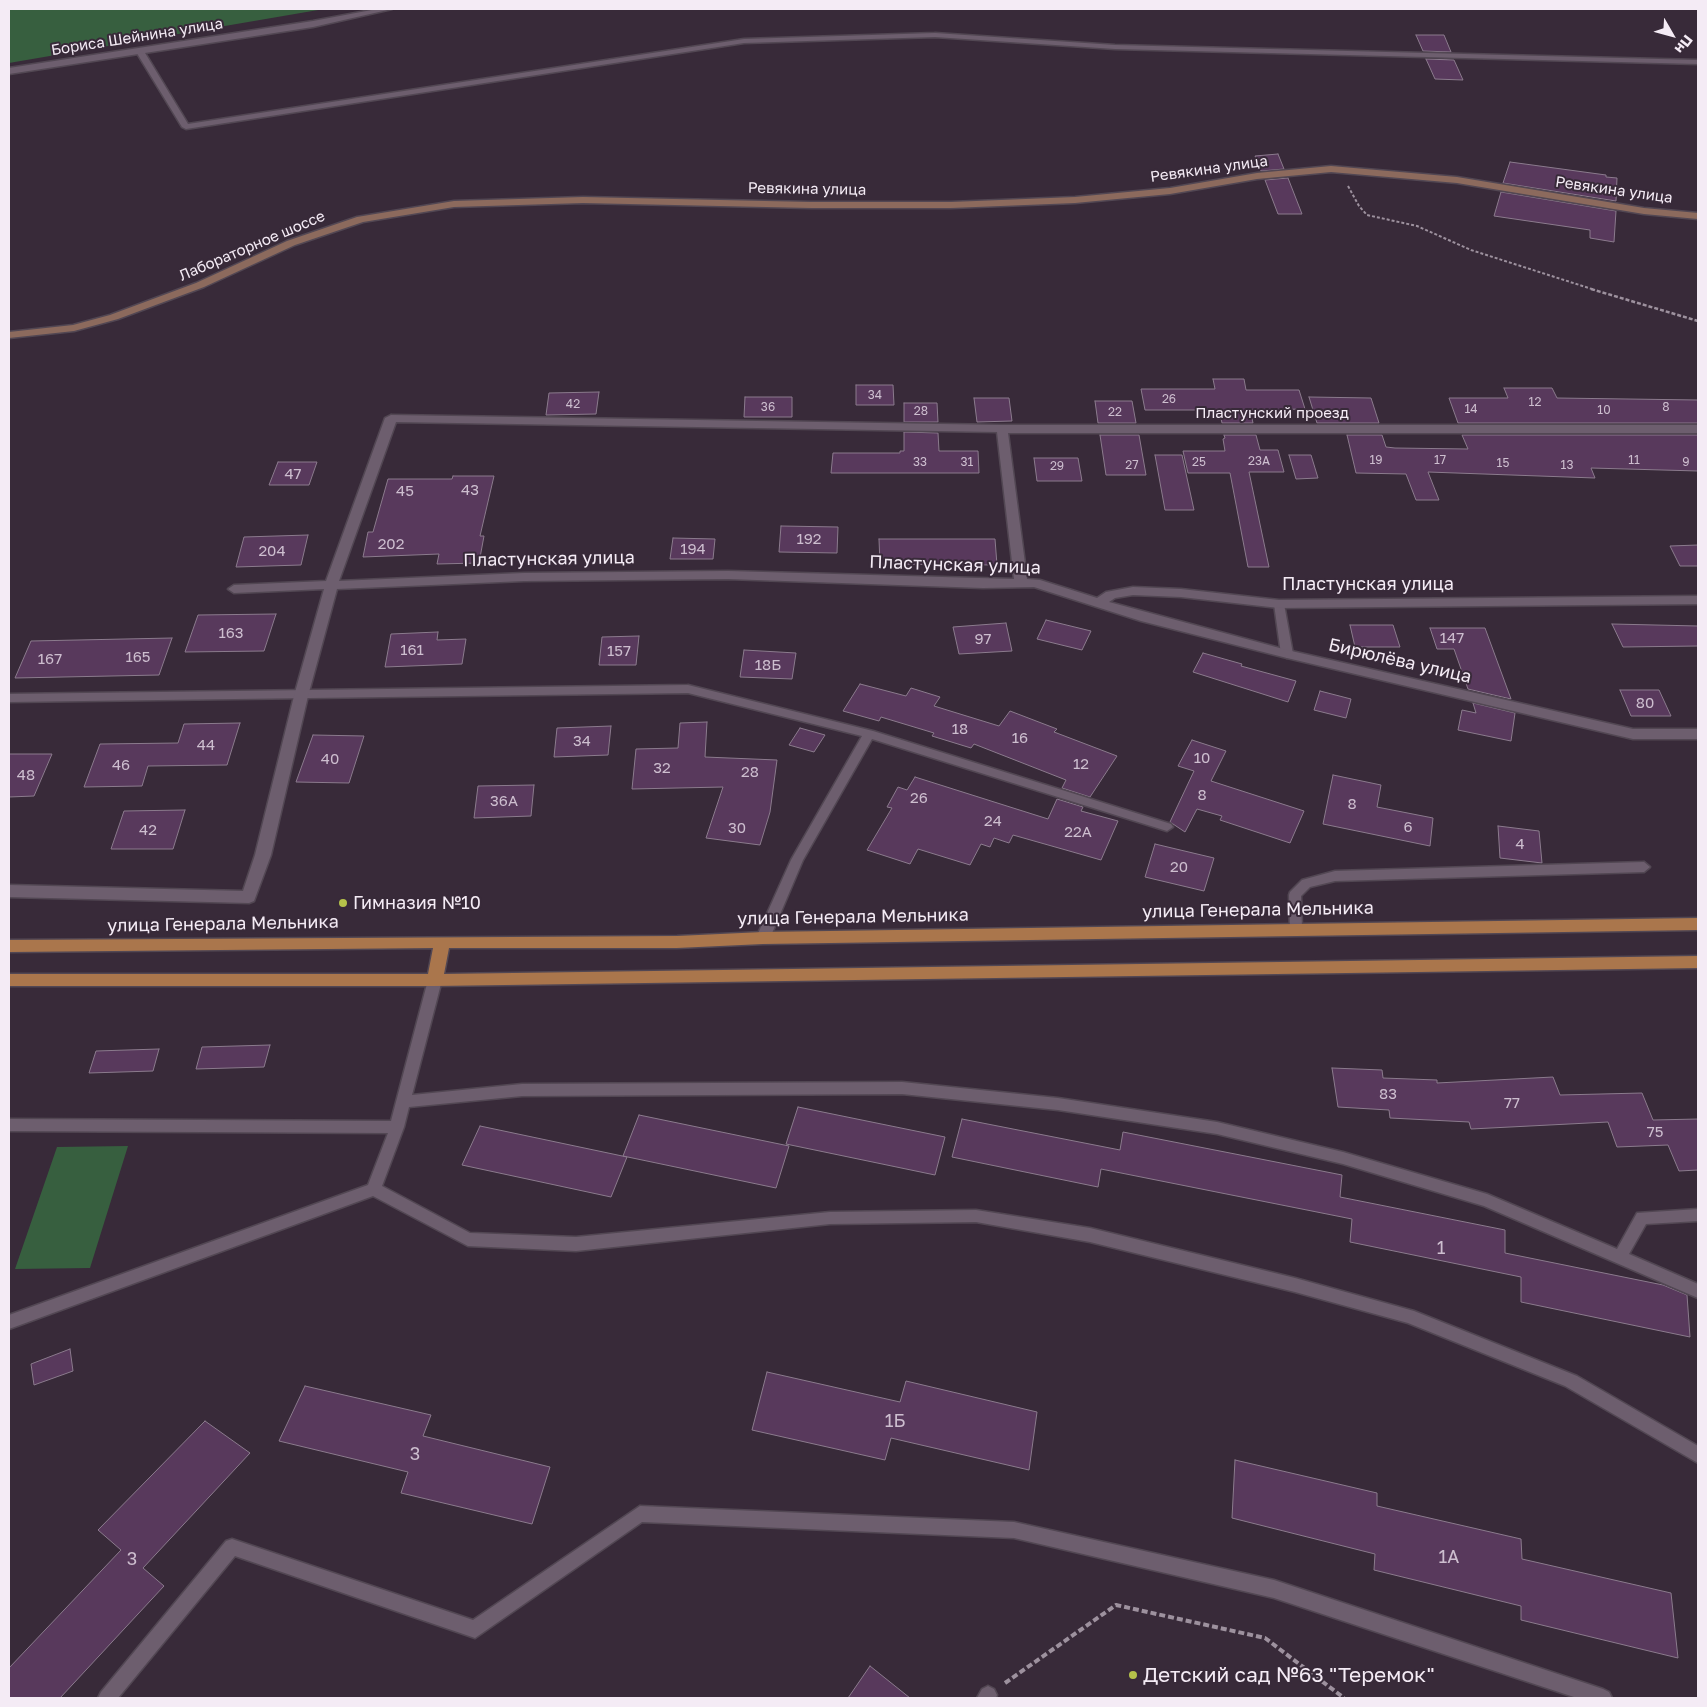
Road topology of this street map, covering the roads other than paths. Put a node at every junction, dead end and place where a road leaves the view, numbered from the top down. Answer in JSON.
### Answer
{"nodes":[{"id":1,"x":388,"y":9,"type":"edge"},
{"id":2,"x":139,"y":50,"type":"junction"},
{"id":3,"x":1698,"y":62,"type":"edge"},
{"id":4,"x":9,"y":72,"type":"edge"},
{"id":5,"x":720,"y":202,"type":"joint"},
{"id":6,"x":1698,"y":216,"type":"edge"},
{"id":7,"x":9,"y":335,"type":"edge"},
{"id":8,"x":1002,"y":429,"type":"junction"},
{"id":9,"x":1698,"y":429,"type":"edge"},
{"id":10,"x":1020,"y":583,"type":"junction"},
{"id":11,"x":332,"y":585,"type":"junction"},
{"id":12,"x":234,"y":589,"type":"dead end"},
{"id":13,"x":1698,"y":600,"type":"edge"},
{"id":14,"x":1098,"y":603,"type":"junction"},
{"id":15,"x":1279,"y":604,"type":"junction"},
{"id":16,"x":1287,"y":654,"type":"junction"},
{"id":17,"x":301,"y":696,"type":"junction"},
{"id":18,"x":9,"y":698,"type":"edge"},
{"id":19,"x":869,"y":734,"type":"junction"},
{"id":20,"x":1698,"y":734,"type":"edge"},
{"id":21,"x":1167,"y":827,"type":"dead end"},
{"id":22,"x":1644,"y":867,"type":"dead end"},
{"id":23,"x":9,"y":891,"type":"edge"},
{"id":24,"x":1698,"y":924,"type":"edge"},
{"id":25,"x":1296,"y":930,"type":"junction"},
{"id":26,"x":763,"y":938,"type":"junction"},
{"id":27,"x":442,"y":942,"type":"junction"},
{"id":28,"x":9,"y":946,"type":"edge"},
{"id":29,"x":1698,"y":962,"type":"edge"},
{"id":30,"x":9,"y":980,"type":"edge"},
{"id":31,"x":434,"y":980,"type":"junction"},
{"id":32,"x":404,"y":1102,"type":"junction"},
{"id":33,"x":9,"y":1125,"type":"edge"},
{"id":34,"x":397,"y":1127,"type":"junction"},
{"id":35,"x":374,"y":1189,"type":"junction"},
{"id":36,"x":1698,"y":1215,"type":"edge"},
{"id":37,"x":1620,"y":1257,"type":"junction"},
{"id":38,"x":1698,"y":1291,"type":"edge"},
{"id":39,"x":9,"y":1322,"type":"edge"},
{"id":40,"x":1698,"y":1455,"type":"edge"},
{"id":41,"x":107,"y":1698,"type":"edge"},
{"id":42,"x":1603,"y":1698,"type":"edge"}],
"edges":[{"from":1,"to":2,"type":"street","name":"Бориса Шейнина улица"},
{"from":2,"to":3,"type":"lane"},
{"from":2,"to":4,"type":"street","name":"Бориса Шейнина улица"},
{"from":5,"to":6,"type":"main road","name":"Ревякина улица"},
{"from":5,"to":7,"type":"main road","name":"Лабораторное шоссе"},
{"from":8,"to":9,"type":"street","name":"Пластунский проезд"},
{"from":8,"to":10,"type":"street"},
{"from":8,"to":11,"type":"street","name":"Пластунский проезд"},
{"from":10,"to":11,"type":"street","name":"Пластунская улица"},
{"from":10,"to":14,"type":"street","name":"Пластунская улица"},
{"from":11,"to":12,"type":"street","name":"Пластунская улица"},
{"from":11,"to":17,"type":"street"},
{"from":13,"to":15,"type":"street","name":"Пластунская улица"},
{"from":14,"to":15,"type":"street","name":"Пластунская улица"},
{"from":14,"to":16,"type":"street","name":"Бирюлёва улица"},
{"from":15,"to":16,"type":"lane"},
{"from":16,"to":20,"type":"street","name":"Бирюлёва улица"},
{"from":17,"to":18,"type":"lane"},
{"from":17,"to":19,"type":"lane"},
{"from":17,"to":23,"type":"street"},
{"from":19,"to":21,"type":"lane"},
{"from":19,"to":26,"type":"lane"},
{"from":22,"to":25,"type":"lane"},
{"from":24,"to":25,"type":"main road","name":"улица Генерала Мельника"},
{"from":25,"to":26,"type":"main road","name":"улица Генерала Мельника"},
{"from":26,"to":27,"type":"main road","name":"улица Генерала Мельника"},
{"from":27,"to":28,"type":"main road","name":"улица Генерала Мельника"},
{"from":27,"to":31,"type":"main road"},
{"from":29,"to":31,"type":"main road"},
{"from":30,"to":31,"type":"main road"},
{"from":31,"to":32,"type":"lane"},
{"from":32,"to":34,"type":"lane"},
{"from":32,"to":37,"type":"lane"},
{"from":33,"to":34,"type":"lane"},
{"from":34,"to":35,"type":"lane"},
{"from":35,"to":39,"type":"lane"},
{"from":35,"to":40,"type":"lane"},
{"from":36,"to":37,"type":"lane"},
{"from":37,"to":38,"type":"lane"},
{"from":41,"to":42,"type":"lane"}]}
